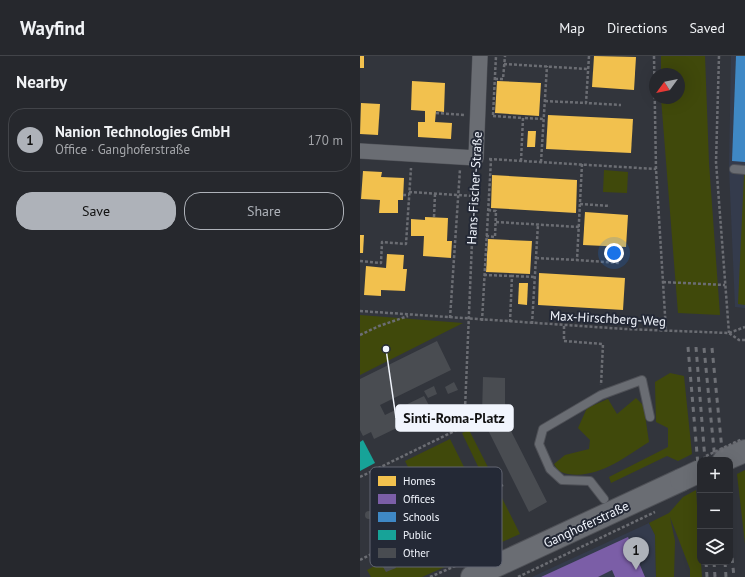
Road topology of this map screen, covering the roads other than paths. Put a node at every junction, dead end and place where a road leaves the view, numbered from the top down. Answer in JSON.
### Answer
{"nodes":[{"id":1,"x":480,"y":56,"type":"edge"},
{"id":2,"x":360,"y":151,"type":"edge"},
{"id":3,"x":734,"y":169,"type":"dead end"},
{"id":4,"x":745,"y":170,"type":"edge"},
{"id":5,"x":650,"y":417,"type":"dead end"},
{"id":6,"x":694,"y":470,"type":"edge"},
{"id":7,"x":604,"y":499,"type":"dead end"},
{"id":8,"x":502,"y":563,"type":"edge"},
{"id":9,"x":493,"y":567,"type":"edge"},
{"id":10,"x":472,"y":577,"type":"edge"}],
"edges":[{"from":1,"to":2,"type":"street","name":"Hans-Fischer-Straße"},
{"from":3,"to":4,"type":"lane"},
{"from":5,"to":7,"type":"lane"},
{"from":6,"to":8,"type":"street","name":"Ganghoferstraße"},
{"from":9,"to":10,"type":"street","name":"Ganghoferstraße"}]}
